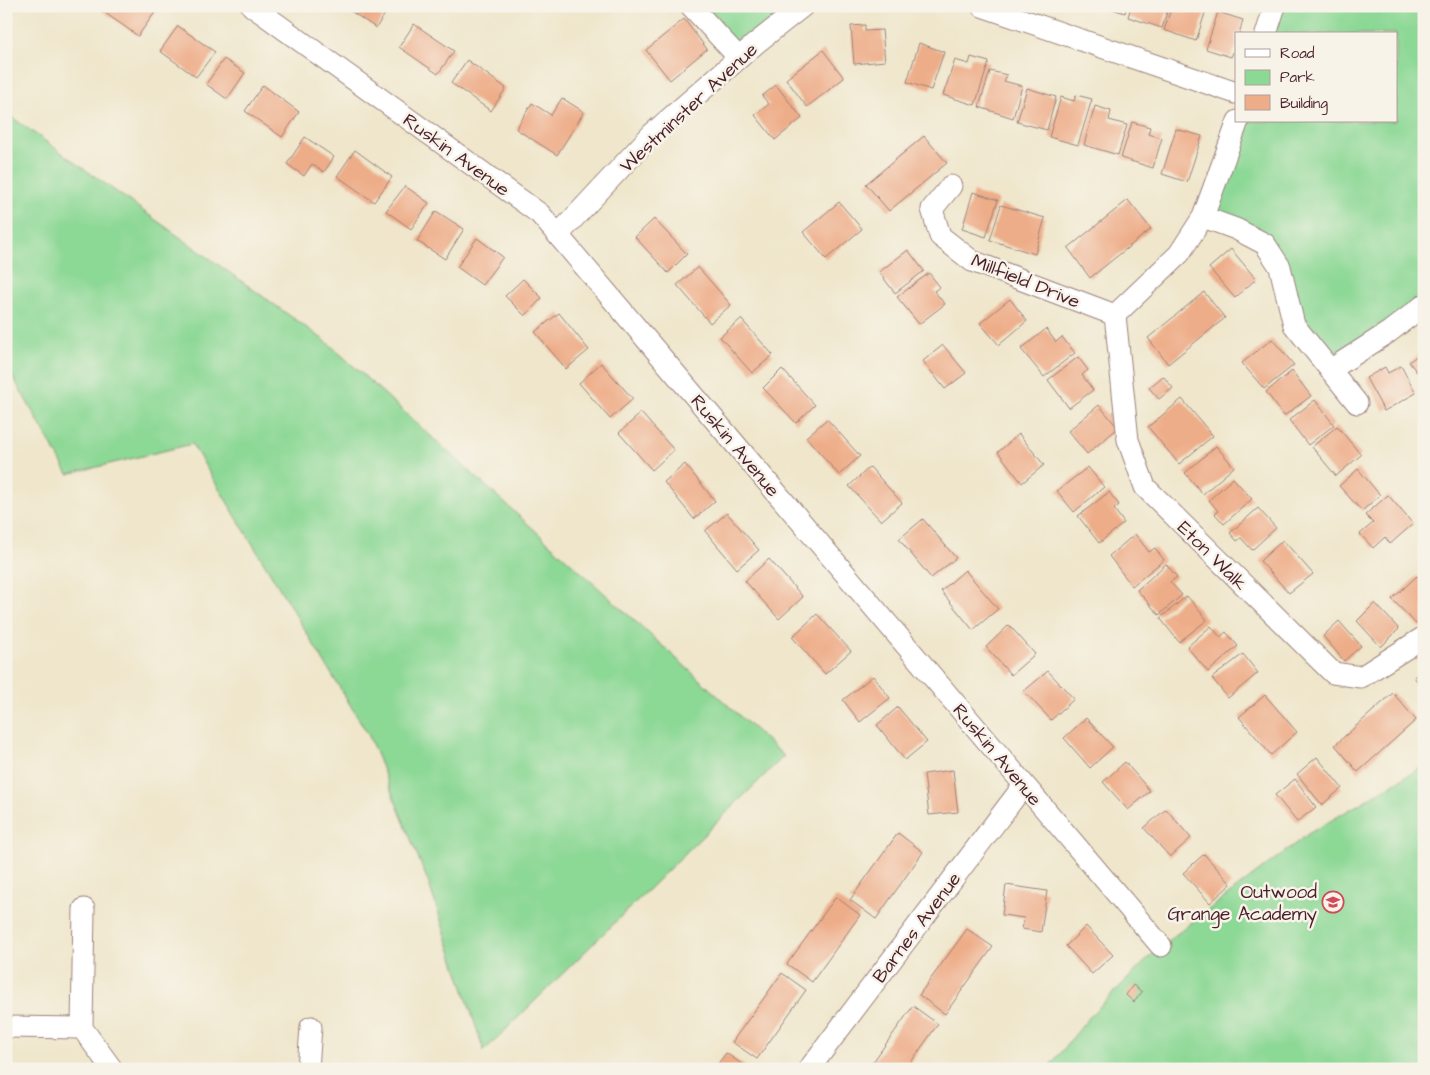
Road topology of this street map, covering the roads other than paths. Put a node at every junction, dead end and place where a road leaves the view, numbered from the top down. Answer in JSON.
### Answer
{"nodes":[{"id":1,"x":252,"y":6,"type":"edge"},
{"id":2,"x":691,"y":6,"type":"edge"},
{"id":3,"x":803,"y":6,"type":"edge"},
{"id":4,"x":982,"y":6,"type":"edge"},
{"id":5,"x":1275,"y":6,"type":"edge"},
{"id":6,"x":1267,"y":32,"type":"edge"},
{"id":7,"x":739,"y":58,"type":"junction"},
{"id":8,"x":1235,"y":93,"type":"edge"},
{"id":9,"x":1238,"y":122,"type":"edge"},
{"id":10,"x":951,"y":186,"type":"dead end"},
{"id":11,"x":1203,"y":217,"type":"junction"},
{"id":12,"x":558,"y":235,"type":"junction"},
{"id":13,"x":1424,"y":305,"type":"edge"},
{"id":14,"x":1115,"y":315,"type":"junction"},
{"id":15,"x":1330,"y":370,"type":"junction"},
{"id":16,"x":1357,"y":403,"type":"dead end"},
{"id":17,"x":1424,"y":637,"type":"edge"},
{"id":18,"x":1024,"y":785,"type":"junction"},
{"id":19,"x":84,"y":909,"type":"dead end"},
{"id":20,"x":1161,"y":946,"type":"dead end"},
{"id":21,"x":6,"y":1027,"type":"edge"},
{"id":22,"x":311,"y":1027,"type":"dead end"},
{"id":23,"x":82,"y":1028,"type":"junction"},
{"id":24,"x":112,"y":1069,"type":"edge"},
{"id":25,"x":308,"y":1069,"type":"edge"},
{"id":26,"x":809,"y":1069,"type":"edge"}],
"edges":[{"from":1,"to":12,"type":"street","name":"Ruskin Avenue"},
{"from":2,"to":7,"type":"street"},
{"from":3,"to":7,"type":"street","name":"Westminster Avenue"},
{"from":4,"to":8,"type":"street"},
{"from":5,"to":6,"type":"street"},
{"from":7,"to":12,"type":"street","name":"Westminster Avenue"},
{"from":9,"to":11,"type":"street"},
{"from":10,"to":14,"type":"street","name":"Millfield Drive"},
{"from":11,"to":14,"type":"street"},
{"from":11,"to":15,"type":"street"},
{"from":12,"to":18,"type":"street","name":"Ruskin Avenue"},
{"from":13,"to":15,"type":"street"},
{"from":14,"to":17,"type":"street","name":"Eton Walk"},
{"from":15,"to":16,"type":"street"},
{"from":18,"to":20,"type":"street","name":"Ruskin Avenue"},
{"from":18,"to":26,"type":"street","name":"Barnes Avenue"},
{"from":19,"to":23,"type":"street"},
{"from":21,"to":23,"type":"street"},
{"from":22,"to":25,"type":"street"},
{"from":23,"to":24,"type":"street"}]}
